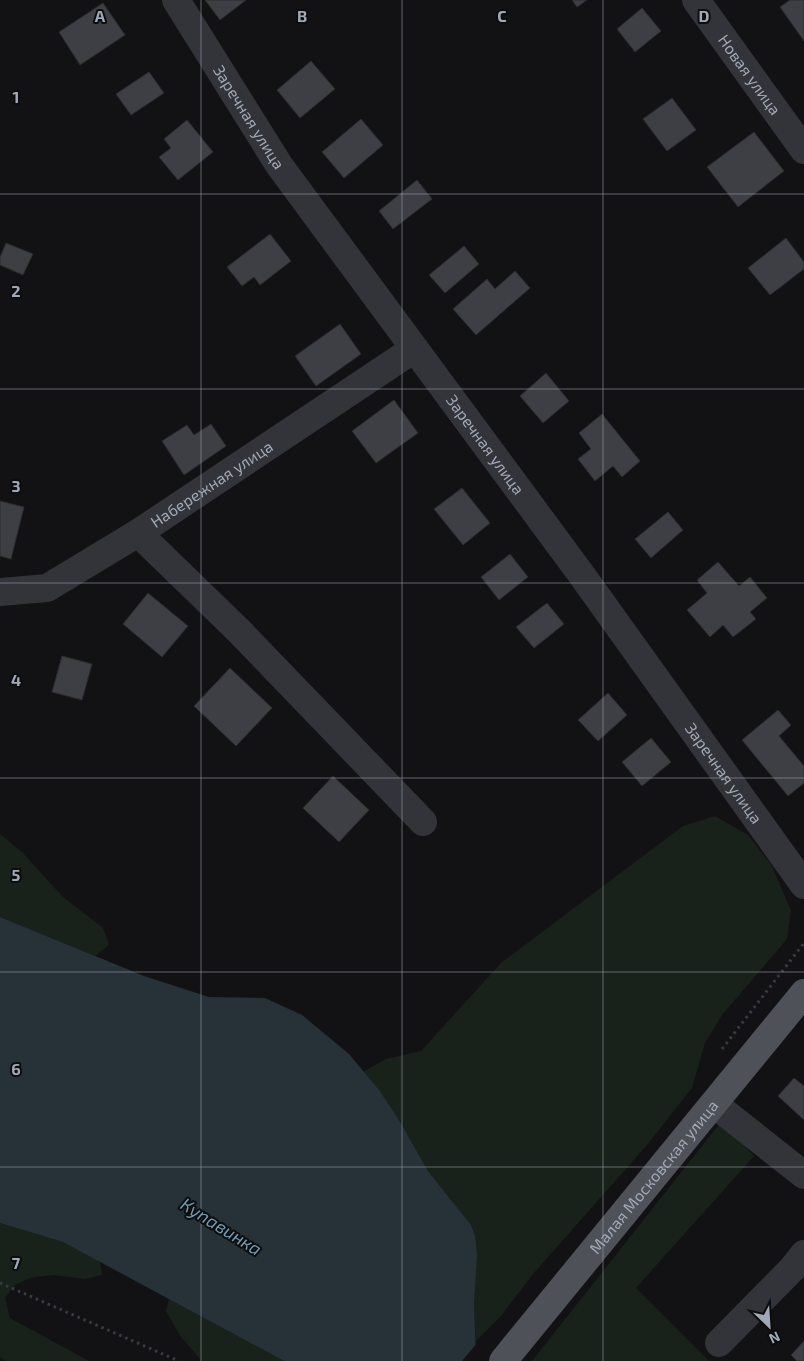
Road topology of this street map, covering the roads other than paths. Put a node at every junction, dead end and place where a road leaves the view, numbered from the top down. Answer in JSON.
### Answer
{"nodes":[{"id":1,"x":176,"y":0,"type":"edge"},
{"id":2,"x":696,"y":0,"type":"edge"},
{"id":3,"x":804,"y":150,"type":"edge"},
{"id":4,"x":414,"y":349,"type":"junction"},
{"id":5,"x":138,"y":533,"type":"junction"},
{"id":6,"x":0,"y":592,"type":"edge"},
{"id":7,"x":423,"y":822,"type":"dead end"},
{"id":8,"x":804,"y":884,"type":"edge"},
{"id":9,"x":804,"y":993,"type":"edge"},
{"id":10,"x":714,"y":1104,"type":"junction"},
{"id":11,"x":804,"y":1175,"type":"edge"},
{"id":12,"x":804,"y":1254,"type":"edge"},
{"id":13,"x":719,"y":1343,"type":"dead end"},
{"id":14,"x":507,"y":1356,"type":"edge"}],
"edges":[{"from":1,"to":4,"type":"street","name":"Заречная улица"},
{"from":2,"to":3,"type":"street","name":"Новая улица"},
{"from":4,"to":5,"type":"street","name":"Набережная улица"},
{"from":4,"to":8,"type":"street","name":"Заречная улица"},
{"from":5,"to":6,"type":"street","name":"Набережная улица"},
{"from":5,"to":7,"type":"street"},
{"from":9,"to":10,"type":"main road","name":"Малая Московская улица"},
{"from":10,"to":11,"type":"street"},
{"from":10,"to":14,"type":"main road","name":"Малая Московская улица"},
{"from":12,"to":13,"type":"street"}]}
